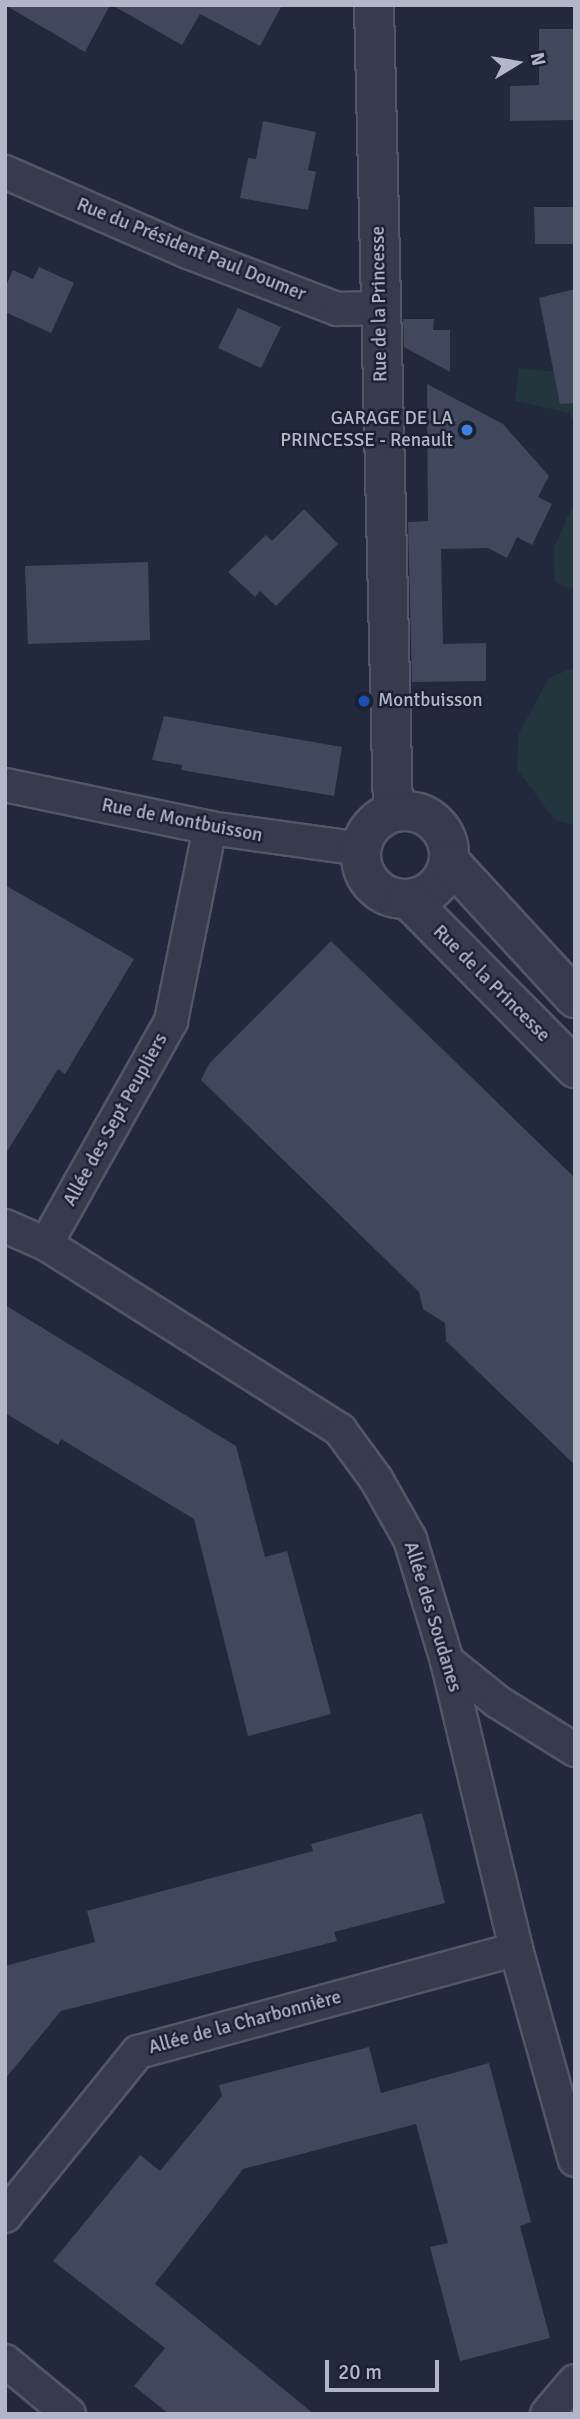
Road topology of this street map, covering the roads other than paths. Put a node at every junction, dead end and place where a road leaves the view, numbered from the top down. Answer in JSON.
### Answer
{"nodes":[{"id":1,"x":374,"y":5,"type":"edge"},
{"id":2,"x":5,"y":172,"type":"edge"},
{"id":3,"x":380,"y":307,"type":"junction"},
{"id":4,"x":5,"y":785,"type":"edge"},
{"id":5,"x":393,"y":812,"type":"junction"},
{"id":6,"x":210,"y":828,"type":"junction"},
{"id":7,"x":361,"y":849,"type":"junction"},
{"id":8,"x":449,"y":861,"type":"junction"},
{"id":9,"x":408,"y":900,"type":"junction"},
{"id":10,"x":565,"y":988,"type":"edge"},
{"id":11,"x":520,"y":1012,"type":"junction"},
{"id":12,"x":575,"y":1068,"type":"edge"},
{"id":13,"x":5,"y":1226,"type":"edge"},
{"id":14,"x":46,"y":1244,"type":"junction"},
{"id":15,"x":447,"y":1661,"type":"junction"},
{"id":16,"x":575,"y":1750,"type":"edge"},
{"id":17,"x":516,"y":1949,"type":"junction"},
{"id":18,"x":575,"y":2160,"type":"edge"},
{"id":19,"x":5,"y":2216,"type":"edge"},
{"id":20,"x":5,"y":2361,"type":"edge"},
{"id":21,"x":575,"y":2381,"type":"edge"},
{"id":22,"x":69,"y":2414,"type":"edge"},
{"id":23,"x":547,"y":2414,"type":"edge"}],
"edges":[{"from":1,"to":3,"type":"street","name":"Rue de la Princesse"},
{"from":2,"to":3,"type":"street","name":"Rue du Président Paul Doumer"},
{"from":3,"to":5,"type":"street","name":"Rue de la Princesse"},
{"from":4,"to":6,"type":"street","name":"Rue de Montbuisson"},
{"from":5,"to":7,"type":"street"},
{"from":5,"to":8,"type":"street"},
{"from":6,"to":7,"type":"street","name":"Rue de Montbuisson"},
{"from":6,"to":14,"type":"street","name":"Allée des Sept Peupliers"},
{"from":7,"to":9,"type":"street"},
{"from":8,"to":9,"type":"street"},
{"from":8,"to":10,"type":"street"},
{"from":9,"to":11,"type":"street","name":"Rue de la Princesse"},
{"from":10,"to":11,"type":"street"},
{"from":11,"to":12,"type":"street","name":"Rue de la Princesse"},
{"from":13,"to":14,"type":"street","name":"Allée des Soudanes"},
{"from":14,"to":15,"type":"street","name":"Allée des Soudanes"},
{"from":15,"to":16,"type":"street"},
{"from":15,"to":17,"type":"street","name":"Allée des Soudanes"},
{"from":17,"to":18,"type":"street","name":"Allée des Soudanes"},
{"from":17,"to":19,"type":"street","name":"Allée de la Charbonnière"},
{"from":20,"to":22,"type":"street"},
{"from":21,"to":23,"type":"street"}]}
